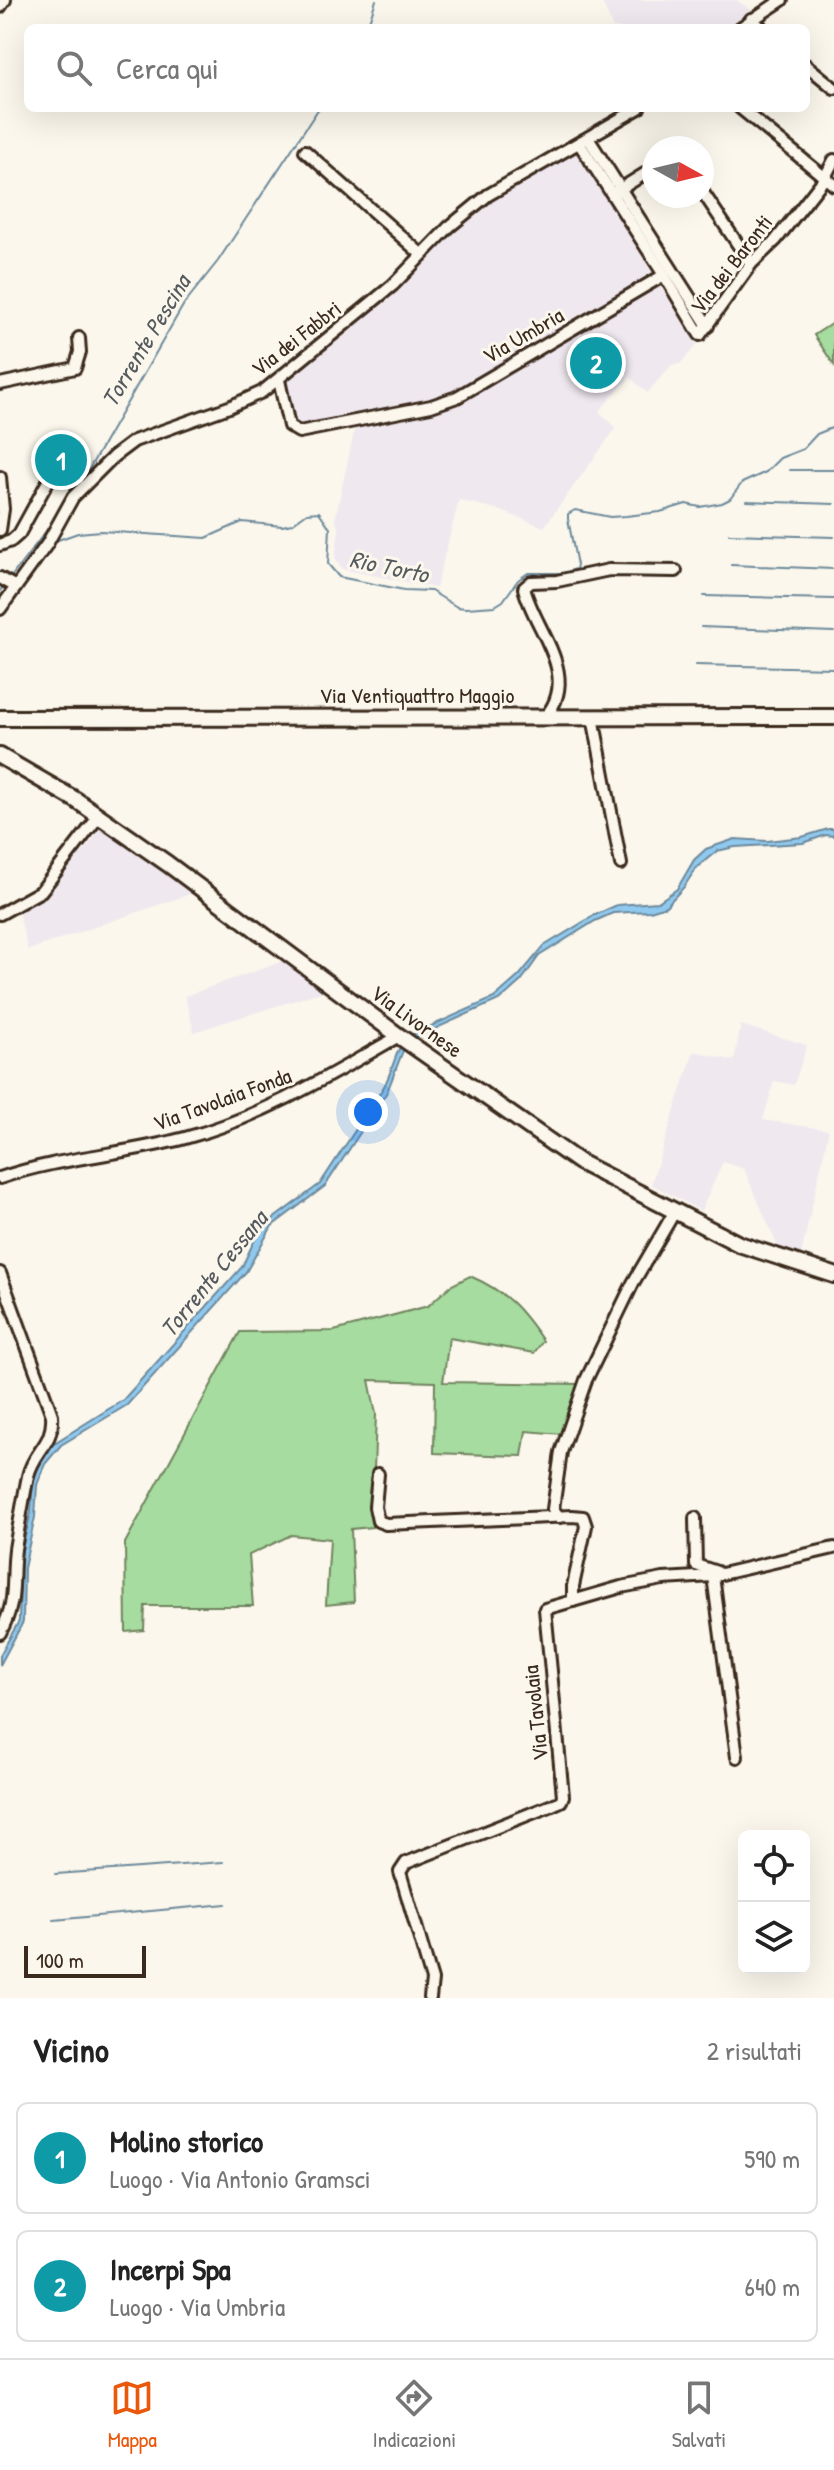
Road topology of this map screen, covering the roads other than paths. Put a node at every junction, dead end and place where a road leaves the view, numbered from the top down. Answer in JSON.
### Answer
{"nodes":[{"id":1,"x":5,"y":0,"type":"edge"},
{"id":2,"x":782,"y":0,"type":"edge"},
{"id":3,"x":0,"y":7,"type":"edge"},
{"id":4,"x":751,"y":19,"type":"junction"},
{"id":5,"x":745,"y":24,"type":"edge"},
{"id":6,"x":757,"y":24,"type":"edge"},
{"id":7,"x":810,"y":68,"type":"edge"},
{"id":8,"x":834,"y":88,"type":"edge"},
{"id":9,"x":632,"y":112,"type":"edge"},
{"id":10,"x":745,"y":112,"type":"edge"},
{"id":11,"x":583,"y":140,"type":"junction"},
{"id":12,"x":305,"y":151,"type":"dead end"},
{"id":13,"x":834,"y":160,"type":"edge"},
{"id":14,"x":642,"y":176,"type":"edge"},
{"id":15,"x":824,"y":179,"type":"junction"},
{"id":16,"x":834,"y":185,"type":"edge"},
{"id":17,"x":616,"y":192,"type":"junction"},
{"id":18,"x":713,"y":208,"type":"edge"},
{"id":19,"x":421,"y":254,"type":"junction"},
{"id":20,"x":751,"y":264,"type":"junction"},
{"id":21,"x":664,"y":275,"type":"junction"},
{"id":22,"x":708,"y":326,"type":"junction"},
{"id":23,"x":79,"y":338,"type":"dead end"},
{"id":24,"x":279,"y":380,"type":"junction"},
{"id":25,"x":0,"y":384,"type":"edge"},
{"id":26,"x":52,"y":474,"type":"dead end"},
{"id":27,"x":0,"y":477,"type":"edge"},
{"id":28,"x":0,"y":530,"type":"edge"},
{"id":29,"x":0,"y":547,"type":"edge"},
{"id":30,"x":676,"y":571,"type":"dead end"},
{"id":31,"x":1,"y":578,"type":"edge"},
{"id":32,"x":15,"y":586,"type":"junction"},
{"id":33,"x":0,"y":609,"type":"edge"},
{"id":34,"x":546,"y":716,"type":"junction"},
{"id":35,"x":593,"y":717,"type":"junction"},
{"id":36,"x":834,"y":717,"type":"edge"},
{"id":37,"x":0,"y":718,"type":"edge"},
{"id":38,"x":0,"y":756,"type":"edge"},
{"id":39,"x":99,"y":816,"type":"junction"},
{"id":40,"x":621,"y":864,"type":"dead end"},
{"id":41,"x":0,"y":914,"type":"edge"},
{"id":42,"x":400,"y":1037,"type":"junction"},
{"id":43,"x":0,"y":1178,"type":"edge"},
{"id":44,"x":675,"y":1211,"type":"junction"},
{"id":45,"x":0,"y":1273,"type":"edge"},
{"id":46,"x":834,"y":1275,"type":"edge"},
{"id":47,"x":378,"y":1474,"type":"dead end"},
{"id":48,"x":559,"y":1517,"type":"junction"},
{"id":49,"x":695,"y":1518,"type":"dead end"},
{"id":50,"x":834,"y":1548,"type":"edge"},
{"id":51,"x":727,"y":1573,"type":"junction"},
{"id":52,"x":713,"y":1576,"type":"junction"},
{"id":53,"x":573,"y":1601,"type":"junction"},
{"id":54,"x":0,"y":1633,"type":"edge"},
{"id":55,"x":737,"y":1757,"type":"dead end"},
{"id":56,"x":430,"y":1998,"type":"edge"}],
"edges":[{"from":1,"to":3,"type":"street"},
{"from":2,"to":4,"type":"street"},
{"from":4,"to":5,"type":"street"},
{"from":4,"to":6,"type":"street"},
{"from":7,"to":8,"type":"street"},
{"from":9,"to":11,"type":"street","name":"Via dei Fabbri"},
{"from":10,"to":15,"type":"street"},
{"from":11,"to":17,"type":"street"},
{"from":11,"to":19,"type":"street","name":"Via dei Fabbri"},
{"from":12,"to":19,"type":"street"},
{"from":13,"to":15,"type":"street","name":"Via dei Baronti"},
{"from":14,"to":17,"type":"street"},
{"from":15,"to":16,"type":"street"},
{"from":15,"to":20,"type":"street","name":"Via dei Baronti"},
{"from":17,"to":21,"type":"street"},
{"from":17,"to":22,"type":"street"},
{"from":18,"to":20,"type":"street"},
{"from":19,"to":24,"type":"street","name":"Via dei Fabbri"},
{"from":20,"to":22,"type":"street","name":"Via dei Baronti"},
{"from":21,"to":22,"type":"street","name":"Via dei Baronti"},
{"from":21,"to":24,"type":"street","name":"Via Umbria"},
{"from":23,"to":25,"type":"street"},
{"from":24,"to":32,"type":"street","name":"Via dei Fabbri"},
{"from":26,"to":29,"type":"street"},
{"from":27,"to":28,"type":"street"},
{"from":30,"to":34,"type":"street"},
{"from":31,"to":32,"type":"street"},
{"from":32,"to":33,"type":"street","name":"Via dei Fabbri"},
{"from":34,"to":35,"type":"main road","name":"Via Ventiquattro Maggio"},
{"from":34,"to":37,"type":"main road","name":"Via Ventiquattro Maggio"},
{"from":35,"to":36,"type":"main road","name":"Via Ventiquattro Maggio"},
{"from":35,"to":40,"type":"street"},
{"from":38,"to":39,"type":"main road","name":"Via Livornese"},
{"from":39,"to":41,"type":"street"},
{"from":39,"to":42,"type":"main road","name":"Via Livornese"},
{"from":42,"to":43,"type":"street","name":"Via Tavolaia Fonda"},
{"from":42,"to":44,"type":"main road","name":"Via Livornese"},
{"from":44,"to":46,"type":"main road","name":"Via Livornese"},
{"from":44,"to":48,"type":"street"},
{"from":45,"to":54,"type":"street"},
{"from":47,"to":48,"type":"street"},
{"from":48,"to":53,"type":"street"},
{"from":49,"to":51,"type":"street"},
{"from":50,"to":51,"type":"street","name":"Via Tavolaia"},
{"from":51,"to":52,"type":"street","name":"Via Tavolaia"},
{"from":52,"to":53,"type":"street","name":"Via Tavolaia"},
{"from":52,"to":55,"type":"street"},
{"from":53,"to":56,"type":"street","name":"Via Tavolaia"}]}
